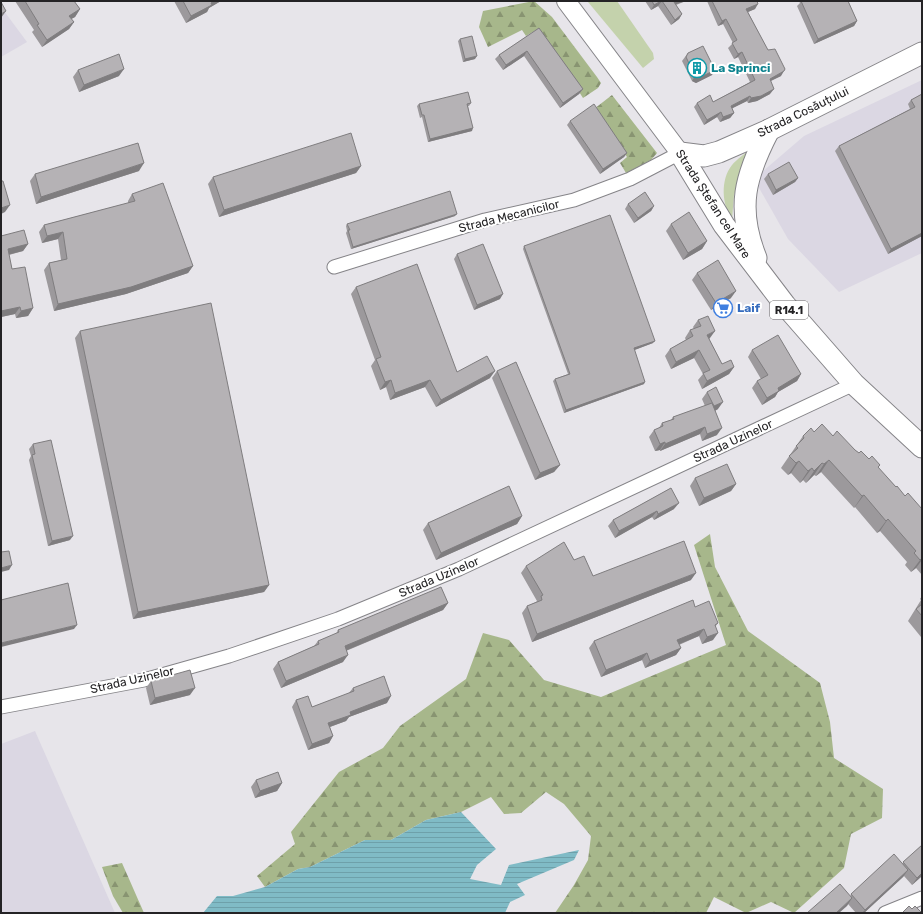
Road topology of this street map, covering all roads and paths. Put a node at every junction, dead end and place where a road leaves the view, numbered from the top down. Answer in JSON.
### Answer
{"nodes":[{"id":1,"x":566,"y":1,"type":"edge"},
{"id":2,"x":922,"y":53,"type":"edge"},
{"id":3,"x":769,"y":130,"type":"junction"},
{"id":4,"x":680,"y":153,"type":"junction"},
{"id":5,"x":334,"y":267,"type":"dead end"},
{"id":6,"x":762,"y":275,"type":"junction"},
{"id":7,"x":854,"y":384,"type":"junction"},
{"id":8,"x":922,"y":447,"type":"edge"},
{"id":9,"x":1,"y":707,"type":"edge"},
{"id":10,"x":922,"y":898,"type":"edge"},
{"id":11,"x":886,"y":913,"type":"edge"}],
"edges":[{"from":1,"to":4,"type":"main road","name":"Strada Ștefan cel Mare"},
{"from":2,"to":3,"type":"main road","name":"Strada Cosăuțului"},
{"from":3,"to":4,"type":"main road","name":"Strada Cosăuțului"},
{"from":3,"to":6,"type":"main road","number":"R14.1"},
{"from":4,"to":5,"type":"street","name":"Strada Mecanicilor"},
{"from":4,"to":6,"type":"main road","name":"Strada Ștefan cel Mare","number":"R14.1"},
{"from":6,"to":7,"type":"main road","name":"Strada Ștefan cel Mare","number":"R14.1"},
{"from":7,"to":8,"type":"main road","name":"Strada Ștefan cel Mare","number":"R14.1"},
{"from":7,"to":9,"type":"street","name":"Strada Uzinelor"},
{"from":10,"to":11,"type":"street"}]}
